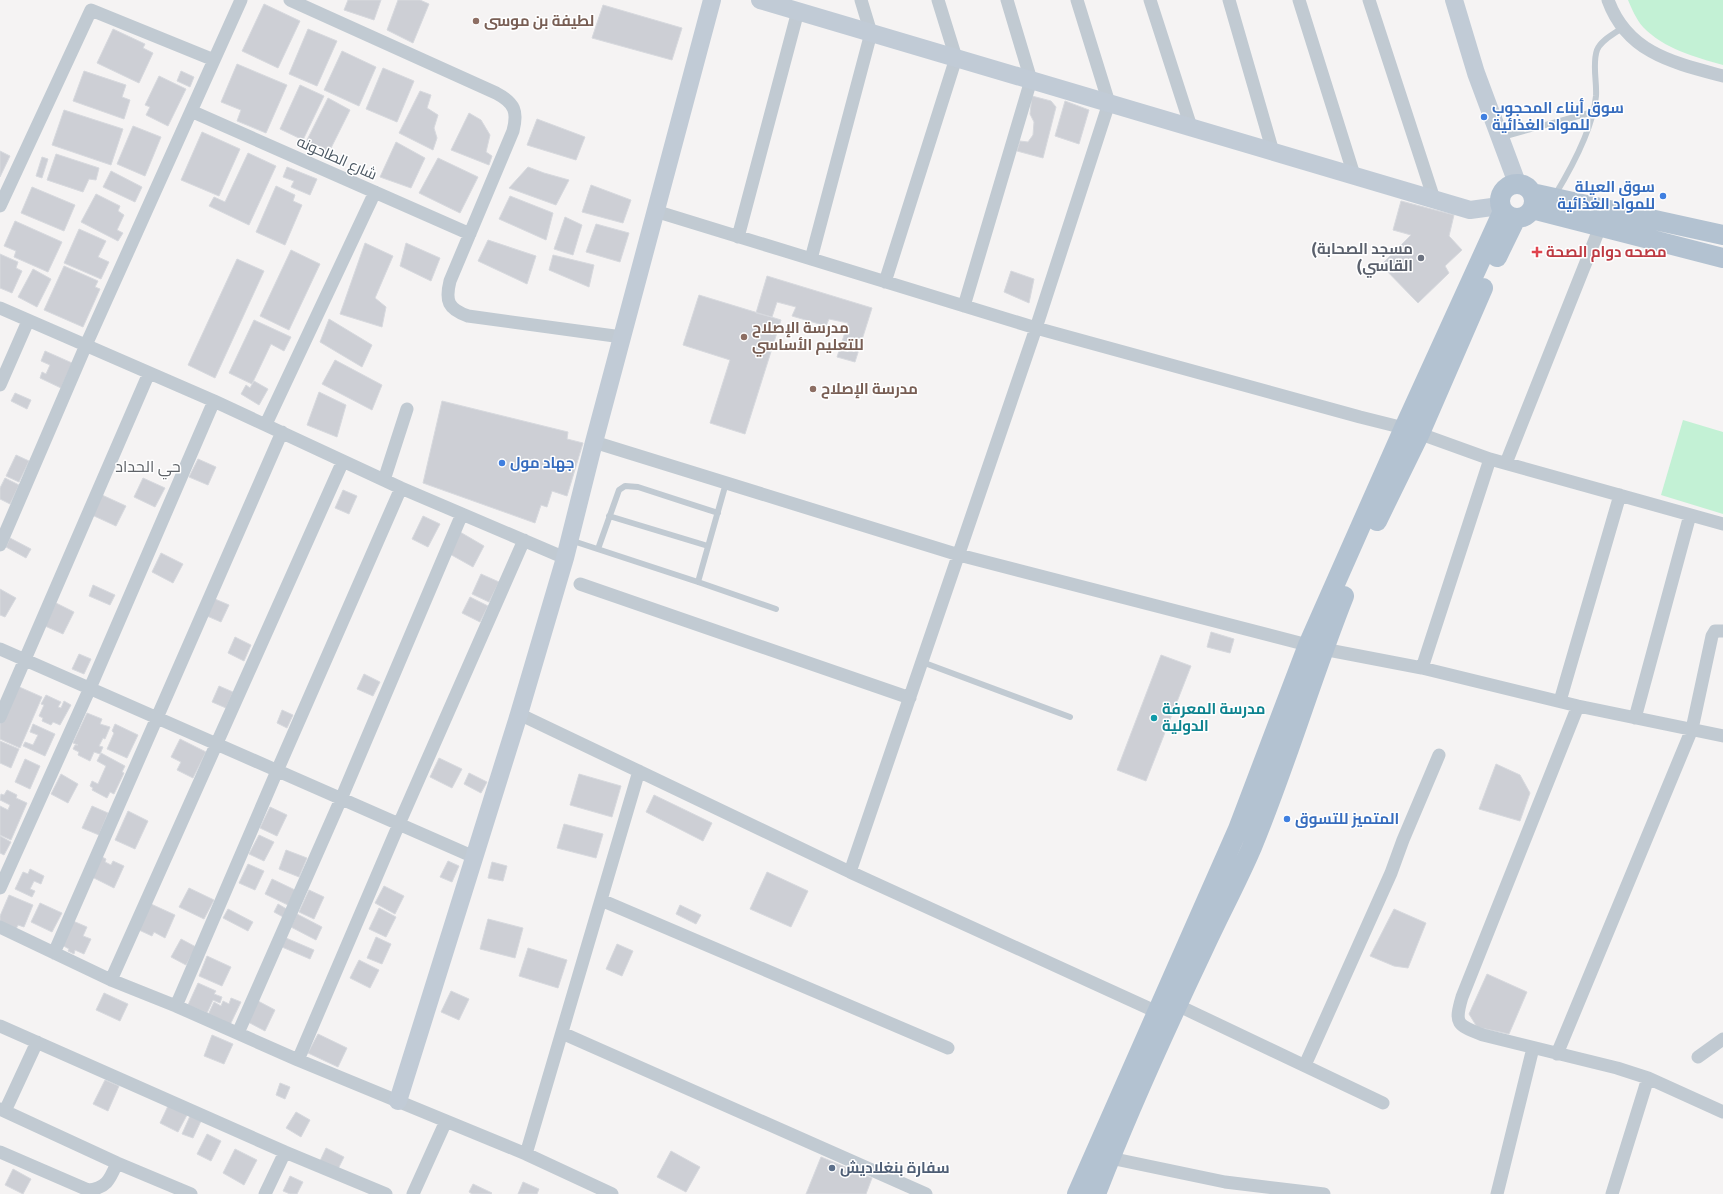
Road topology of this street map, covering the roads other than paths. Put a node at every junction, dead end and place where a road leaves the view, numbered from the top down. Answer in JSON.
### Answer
{"nodes":[{"id":1,"x":241,"y":0,"type":"edge"},
{"id":2,"x":290,"y":0,"type":"edge"},
{"id":3,"x":712,"y":0,"type":"edge"},
{"id":4,"x":760,"y":0,"type":"edge"},
{"id":5,"x":861,"y":0,"type":"edge"},
{"id":6,"x":938,"y":0,"type":"edge"},
{"id":7,"x":1008,"y":0,"type":"edge"},
{"id":8,"x":1077,"y":0,"type":"edge"},
{"id":9,"x":1150,"y":0,"type":"edge"},
{"id":10,"x":1229,"y":0,"type":"edge"},
{"id":11,"x":1299,"y":0,"type":"edge"},
{"id":12,"x":1369,"y":0,"type":"edge"},
{"id":13,"x":1454,"y":0,"type":"edge"},
{"id":14,"x":1608,"y":0,"type":"edge"},
{"id":15,"x":798,"y":11,"type":"junction"},
{"id":16,"x":1622,"y":28,"type":"junction"},
{"id":17,"x":871,"y":33,"type":"junction"},
{"id":18,"x":956,"y":58,"type":"junction"},
{"id":19,"x":214,"y":60,"type":"junction"},
{"id":20,"x":1723,"y":76,"type":"edge"},
{"id":21,"x":1031,"y":80,"type":"junction"},
{"id":22,"x":1109,"y":103,"type":"junction"},
{"id":23,"x":191,"y":111,"type":"junction"},
{"id":24,"x":1592,"y":112,"type":"junction"},
{"id":25,"x":1191,"y":127,"type":"junction"},
{"id":26,"x":1500,"y":138,"type":"junction"},
{"id":27,"x":1273,"y":152,"type":"junction"},
{"id":28,"x":1354,"y":176,"type":"junction"},
{"id":29,"x":375,"y":192,"type":"junction"},
{"id":30,"x":1554,"y":198,"type":"junction"},
{"id":31,"x":1434,"y":199,"type":"junction"},
{"id":32,"x":1517,"y":203,"type":"junction"},
{"id":33,"x":0,"y":206,"type":"edge"},
{"id":34,"x":655,"y":211,"type":"junction"},
{"id":35,"x":1600,"y":227,"type":"junction"},
{"id":36,"x":470,"y":234,"type":"junction"},
{"id":37,"x":1723,"y":235,"type":"edge"},
{"id":38,"x":738,"y":236,"type":"junction"},
{"id":39,"x":1723,"y":258,"type":"edge"},
{"id":40,"x":810,"y":259,"type":"junction"},
{"id":41,"x":885,"y":282,"type":"junction"},
{"id":42,"x":964,"y":306,"type":"junction"},
{"id":43,"x":0,"y":308,"type":"edge"},
{"id":44,"x":28,"y":320,"type":"junction"},
{"id":45,"x":1036,"y":328,"type":"junction"},
{"id":46,"x":622,"y":337,"type":"junction"},
{"id":47,"x":86,"y":345,"type":"junction"},
{"id":48,"x":149,"y":373,"type":"junction"},
{"id":49,"x":0,"y":385,"type":"edge"},
{"id":50,"x":214,"y":401,"type":"junction"},
{"id":51,"x":407,"y":409,"type":"dead end"},
{"id":52,"x":266,"y":424,"type":"junction"},
{"id":53,"x":1412,"y":430,"type":"junction"},
{"id":54,"x":282,"y":432,"type":"junction"},
{"id":55,"x":594,"y":442,"type":"junction"},
{"id":56,"x":1490,"y":459,"type":"junction"},
{"id":57,"x":344,"y":461,"type":"junction"},
{"id":58,"x":1506,"y":463,"type":"junction"},
{"id":59,"x":384,"y":480,"type":"junction"},
{"id":60,"x":726,"y":483,"type":"junction"},
{"id":61,"x":402,"y":488,"type":"junction"},
{"id":62,"x":1620,"y":495,"type":"junction"},
{"id":63,"x":718,"y":513,"type":"junction"},
{"id":64,"x":462,"y":514,"type":"junction"},
{"id":65,"x":1690,"y":515,"type":"junction"},
{"id":66,"x":609,"y":516,"type":"junction"},
{"id":67,"x":1723,"y":524,"type":"edge"},
{"id":68,"x":524,"y":540,"type":"junction"},
{"id":69,"x":569,"y":540,"type":"junction"},
{"id":70,"x":0,"y":545,"type":"edge"},
{"id":71,"x":708,"y":546,"type":"junction"},
{"id":72,"x":598,"y":549,"type":"junction"},
{"id":73,"x":959,"y":555,"type":"junction"},
{"id":74,"x":565,"y":558,"type":"junction"},
{"id":75,"x":698,"y":582,"type":"junction"},
{"id":76,"x":580,"y":584,"type":"dead end"},
{"id":77,"x":776,"y":609,"type":"dead end"},
{"id":78,"x":1723,"y":631,"type":"edge"},
{"id":79,"x":1315,"y":647,"type":"junction"},
{"id":80,"x":0,"y":649,"type":"edge"},
{"id":81,"x":25,"y":660,"type":"junction"},
{"id":82,"x":922,"y":662,"type":"junction"},
{"id":83,"x":1422,"y":668,"type":"junction"},
{"id":84,"x":90,"y":688,"type":"junction"},
{"id":85,"x":910,"y":698,"type":"junction"},
{"id":86,"x":1560,"y":701,"type":"junction"},
{"id":87,"x":1578,"y":706,"type":"junction"},
{"id":88,"x":519,"y":714,"type":"junction"},
{"id":89,"x":0,"y":717,"type":"edge"},
{"id":90,"x":1070,"y":717,"type":"dead end"},
{"id":91,"x":156,"y":718,"type":"junction"},
{"id":92,"x":1635,"y":718,"type":"junction"},
{"id":93,"x":1692,"y":729,"type":"junction"},
{"id":94,"x":1723,"y":736,"type":"edge"},
{"id":95,"x":217,"y":744,"type":"junction"},
{"id":96,"x":1439,"y":755,"type":"dead end"},
{"id":97,"x":277,"y":771,"type":"junction"},
{"id":98,"x":639,"y":771,"type":"junction"},
{"id":99,"x":342,"y":799,"type":"junction"},
{"id":100,"x":399,"y":824,"type":"junction"},
{"id":101,"x":474,"y":857,"type":"junction"},
{"id":102,"x":850,"y":872,"type":"junction"},
{"id":103,"x":0,"y":888,"type":"edge"},
{"id":104,"x":601,"y":900,"type":"junction"},
{"id":105,"x":0,"y":928,"type":"edge"},
{"id":106,"x":54,"y":953,"type":"junction"},
{"id":107,"x":111,"y":980,"type":"junction"},
{"id":108,"x":1178,"y":1004,"type":"junction"},
{"id":109,"x":176,"y":1006,"type":"junction"},
{"id":110,"x":1156,"y":1012,"type":"junction"},
{"id":111,"x":0,"y":1026,"type":"edge"},
{"id":112,"x":562,"y":1032,"type":"junction"},
{"id":113,"x":238,"y":1033,"type":"junction"},
{"id":114,"x":1723,"y":1039,"type":"edge"},
{"id":115,"x":37,"y":1042,"type":"junction"},
{"id":116,"x":948,"y":1048,"type":"dead end"},
{"id":117,"x":1533,"y":1048,"type":"junction"},
{"id":118,"x":1557,"y":1054,"type":"junction"},
{"id":119,"x":1698,"y":1057,"type":"dead end"},
{"id":120,"x":298,"y":1060,"type":"junction"},
{"id":121,"x":1305,"y":1065,"type":"junction"},
{"id":122,"x":1648,"y":1078,"type":"junction"},
{"id":123,"x":398,"y":1101,"type":"junction"},
{"id":124,"x":1383,"y":1103,"type":"dead end"},
{"id":125,"x":2,"y":1110,"type":"edge"},
{"id":126,"x":1723,"y":1112,"type":"edge"},
{"id":127,"x":446,"y":1121,"type":"junction"},
{"id":128,"x":0,"y":1152,"type":"edge"},
{"id":129,"x":285,"y":1152,"type":"junction"},
{"id":130,"x":526,"y":1154,"type":"junction"},
{"id":131,"x":1110,"y":1158,"type":"junction"},
{"id":132,"x":117,"y":1163,"type":"junction"},
{"id":133,"x":191,"y":1194,"type":"edge"},
{"id":134,"x":265,"y":1194,"type":"edge"},
{"id":135,"x":386,"y":1194,"type":"edge"},
{"id":136,"x":413,"y":1194,"type":"edge"},
{"id":137,"x":612,"y":1194,"type":"edge"},
{"id":138,"x":926,"y":1194,"type":"edge"},
{"id":139,"x":1077,"y":1194,"type":"edge"},
{"id":140,"x":1096,"y":1194,"type":"edge"},
{"id":141,"x":1324,"y":1194,"type":"edge"},
{"id":142,"x":1497,"y":1194,"type":"edge"},
{"id":143,"x":1612,"y":1194,"type":"edge"}],
"edges":[{"from":1,"to":19,"type":"street"},
{"from":2,"to":36,"type":"street"},
{"from":3,"to":34,"type":"street"},
{"from":4,"to":15,"type":"street"},
{"from":5,"to":17,"type":"street"},
{"from":6,"to":18,"type":"street"},
{"from":7,"to":21,"type":"street"},
{"from":8,"to":22,"type":"street"},
{"from":9,"to":25,"type":"street"},
{"from":10,"to":27,"type":"street"},
{"from":11,"to":28,"type":"street"},
{"from":12,"to":31,"type":"street"},
{"from":13,"to":26,"type":"street"},
{"from":14,"to":16,"type":"street"},
{"from":15,"to":17,"type":"street"},
{"from":15,"to":38,"type":"street"},
{"from":16,"to":20,"type":"street"},
{"from":16,"to":24,"type":"lane"},
{"from":17,"to":18,"type":"street"},
{"from":17,"to":40,"type":"street"},
{"from":18,"to":21,"type":"street"},
{"from":18,"to":41,"type":"street"},
{"from":19,"to":23,"type":"street"},
{"from":19,"to":33,"type":"street"},
{"from":21,"to":22,"type":"street"},
{"from":21,"to":42,"type":"street"},
{"from":22,"to":25,"type":"street"},
{"from":22,"to":45,"type":"street"},
{"from":23,"to":29,"type":"street","name":"شارع الطاحونه"},
{"from":23,"to":47,"type":"street"},
{"from":24,"to":26,"type":"lane"},
{"from":24,"to":30,"type":"lane"},
{"from":25,"to":27,"type":"street"},
{"from":26,"to":32,"type":"street"},
{"from":27,"to":28,"type":"street"},
{"from":28,"to":31,"type":"street"},
{"from":29,"to":36,"type":"street","name":"شارع الطاحونه"},
{"from":29,"to":52,"type":"street"},
{"from":30,"to":32,"type":"main road"},
{"from":30,"to":37,"type":"main road"},
{"from":31,"to":32,"type":"street"},
{"from":32,"to":35,"type":"main road"},
{"from":32,"to":53,"type":"main road"},
{"from":34,"to":38,"type":"street"},
{"from":34,"to":46,"type":"street"},
{"from":35,"to":39,"type":"main road"},
{"from":35,"to":58,"type":"street"},
{"from":36,"to":46,"type":"street"},
{"from":38,"to":40,"type":"street"},
{"from":40,"to":41,"type":"street"},
{"from":41,"to":42,"type":"street"},
{"from":42,"to":45,"type":"street"},
{"from":43,"to":44,"type":"street"},
{"from":44,"to":47,"type":"street"},
{"from":44,"to":49,"type":"street"},
{"from":45,"to":53,"type":"street"},
{"from":45,"to":73,"type":"street"},
{"from":46,"to":55,"type":"street"},
{"from":47,"to":48,"type":"street"},
{"from":47,"to":70,"type":"street"},
{"from":48,"to":50,"type":"street"},
{"from":48,"to":81,"type":"street"},
{"from":50,"to":52,"type":"street"},
{"from":50,"to":84,"type":"street"},
{"from":51,"to":59,"type":"street"},
{"from":52,"to":54,"type":"street"},
{"from":53,"to":56,"type":"street"},
{"from":53,"to":79,"type":"main road"},
{"from":54,"to":57,"type":"street"},
{"from":54,"to":91,"type":"street"},
{"from":55,"to":60,"type":"street"},
{"from":55,"to":69,"type":"street"},
{"from":56,"to":58,"type":"street"},
{"from":56,"to":83,"type":"street"},
{"from":57,"to":59,"type":"street"},
{"from":57,"to":95,"type":"street"},
{"from":58,"to":62,"type":"street"},
{"from":59,"to":61,"type":"street"},
{"from":60,"to":63,"type":"lane"},
{"from":60,"to":73,"type":"street"},
{"from":61,"to":64,"type":"street"},
{"from":61,"to":97,"type":"street"},
{"from":62,"to":65,"type":"street"},
{"from":62,"to":86,"type":"street"},
{"from":63,"to":66,"type":"lane"},
{"from":63,"to":71,"type":"lane"},
{"from":64,"to":68,"type":"street"},
{"from":64,"to":99,"type":"street"},
{"from":65,"to":67,"type":"street"},
{"from":65,"to":92,"type":"street"},
{"from":66,"to":71,"type":"lane"},
{"from":66,"to":72,"type":"lane"},
{"from":68,"to":74,"type":"street"},
{"from":68,"to":100,"type":"street"},
{"from":69,"to":72,"type":"lane"},
{"from":69,"to":74,"type":"street"},
{"from":71,"to":75,"type":"lane"},
{"from":72,"to":75,"type":"lane"},
{"from":73,"to":79,"type":"street"},
{"from":73,"to":82,"type":"street"},
{"from":74,"to":88,"type":"street"},
{"from":75,"to":77,"type":"lane"},
{"from":76,"to":85,"type":"street"},
{"from":78,"to":93,"type":"street"},
{"from":79,"to":83,"type":"street"},
{"from":79,"to":108,"type":"main road"},
{"from":79,"to":110,"type":"main road"},
{"from":80,"to":81,"type":"street"},
{"from":81,"to":84,"type":"street"},
{"from":81,"to":89,"type":"street"},
{"from":82,"to":85,"type":"street"},
{"from":82,"to":90,"type":"lane"},
{"from":83,"to":86,"type":"street"},
{"from":84,"to":91,"type":"street"},
{"from":84,"to":103,"type":"street"},
{"from":85,"to":102,"type":"street"},
{"from":86,"to":87,"type":"street"},
{"from":87,"to":92,"type":"street"},
{"from":87,"to":117,"type":"street"},
{"from":88,"to":98,"type":"street"},
{"from":88,"to":101,"type":"street"},
{"from":91,"to":95,"type":"street"},
{"from":91,"to":106,"type":"street"},
{"from":92,"to":93,"type":"street"},
{"from":93,"to":94,"type":"street"},
{"from":93,"to":118,"type":"street"},
{"from":95,"to":97,"type":"street"},
{"from":95,"to":107,"type":"street"},
{"from":96,"to":121,"type":"street"},
{"from":97,"to":99,"type":"street"},
{"from":97,"to":109,"type":"street"},
{"from":98,"to":102,"type":"street"},
{"from":98,"to":104,"type":"street"},
{"from":99,"to":100,"type":"street"},
{"from":99,"to":113,"type":"street"},
{"from":100,"to":101,"type":"street"},
{"from":100,"to":120,"type":"street"},
{"from":101,"to":123,"type":"street"},
{"from":102,"to":110,"type":"street"},
{"from":104,"to":112,"type":"street"},
{"from":104,"to":116,"type":"street"},
{"from":105,"to":106,"type":"street"},
{"from":106,"to":107,"type":"street"},
{"from":107,"to":109,"type":"street"},
{"from":108,"to":121,"type":"street"},
{"from":108,"to":131,"type":"main road"},
{"from":109,"to":113,"type":"street"},
{"from":110,"to":139,"type":"main road"},
{"from":111,"to":115,"type":"street"},
{"from":112,"to":130,"type":"street"},
{"from":112,"to":138,"type":"street"},
{"from":113,"to":120,"type":"street"},
{"from":114,"to":119,"type":"street"},
{"from":115,"to":125,"type":"street"},
{"from":115,"to":129,"type":"street"},
{"from":117,"to":118,"type":"street"},
{"from":117,"to":142,"type":"street"},
{"from":118,"to":122,"type":"street"},
{"from":120,"to":123,"type":"street"},
{"from":121,"to":124,"type":"street"},
{"from":122,"to":126,"type":"street"},
{"from":122,"to":143,"type":"street"},
{"from":123,"to":127,"type":"street"},
{"from":125,"to":132,"type":"street"},
{"from":127,"to":130,"type":"street"},
{"from":127,"to":136,"type":"street"},
{"from":128,"to":132,"type":"street"},
{"from":129,"to":134,"type":"street"},
{"from":129,"to":135,"type":"street"},
{"from":130,"to":137,"type":"street"},
{"from":131,"to":140,"type":"main road"},
{"from":131,"to":141,"type":"street"},
{"from":132,"to":133,"type":"street"}]}
